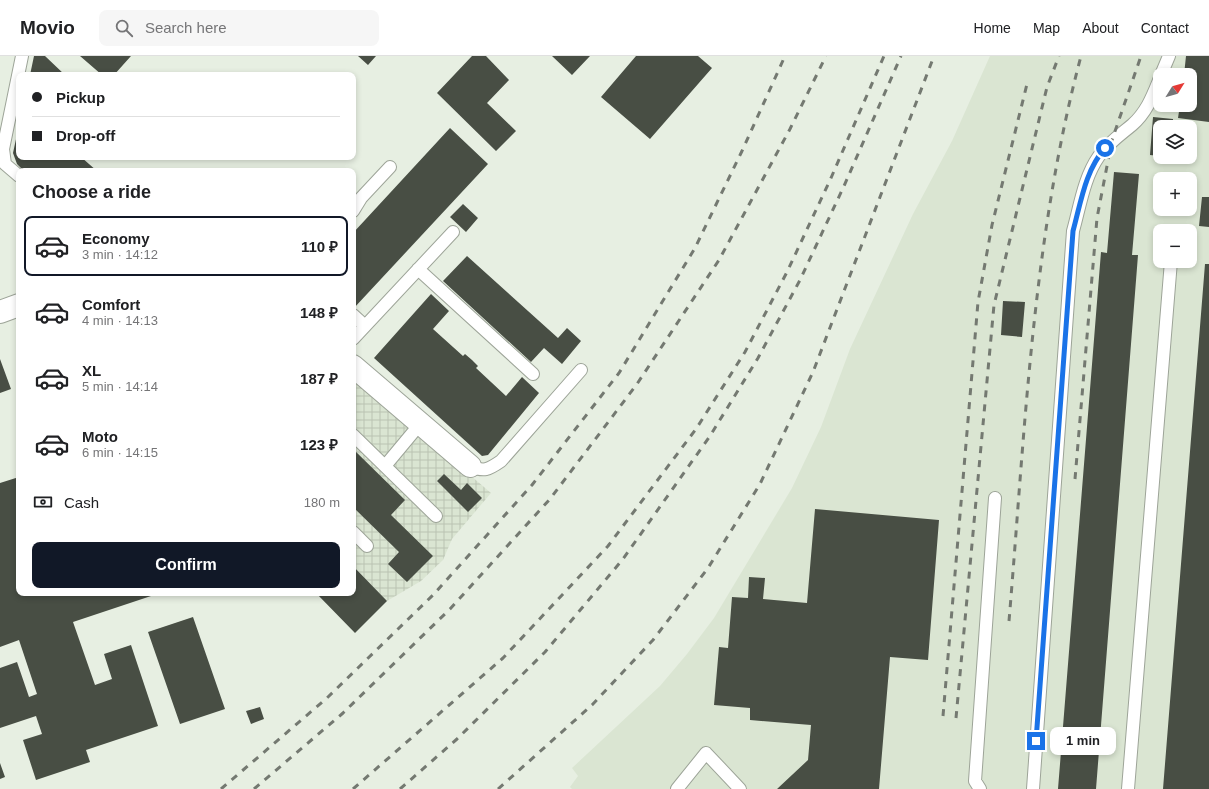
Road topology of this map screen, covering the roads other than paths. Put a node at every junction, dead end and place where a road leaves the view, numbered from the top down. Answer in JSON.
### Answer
{"nodes":[{"id":1,"x":22,"y":56,"type":"edge"},
{"id":2,"x":1169,"y":56,"type":"edge"},
{"id":3,"x":1164,"y":68,"type":"edge"},
{"id":4,"x":19,"y":72,"type":"edge"},
{"id":5,"x":16,"y":85,"type":"edge"},
{"id":6,"x":1153,"y":95,"type":"edge"},
{"id":7,"x":390,"y":167,"type":"dead end"},
{"id":8,"x":16,"y":173,"type":"edge"},
{"id":9,"x":356,"y":206,"type":"edge"},
{"id":10,"x":453,"y":232,"type":"dead end"},
{"id":11,"x":1170,"y":268,"type":"edge"},
{"id":12,"x":418,"y":269,"type":"junction"},
{"id":13,"x":16,"y":306,"type":"edge"},
{"id":14,"x":0,"y":312,"type":"edge"},
{"id":15,"x":356,"y":318,"type":"edge"},
{"id":16,"x":365,"y":326,"type":"junction"},
{"id":17,"x":356,"y":336,"type":"edge"},
{"id":18,"x":356,"y":369,"type":"edge"},
{"id":19,"x":581,"y":370,"type":"dead end"},
{"id":20,"x":534,"y":374,"type":"dead end"},
{"id":21,"x":420,"y":424,"type":"junction"},
{"id":22,"x":356,"y":438,"type":"edge"},
{"id":23,"x":385,"y":466,"type":"junction"},
{"id":24,"x":470,"y":466,"type":"joint"},
{"id":25,"x":995,"y":498,"type":"dead end"},
{"id":26,"x":436,"y":516,"type":"dead end"},
{"id":27,"x":356,"y":535,"type":"edge"},
{"id":28,"x":367,"y":546,"type":"dead end"},
{"id":29,"x":677,"y":789,"type":"edge"},
{"id":30,"x":740,"y":789,"type":"edge"},
{"id":31,"x":980,"y":789,"type":"edge"},
{"id":32,"x":1033,"y":789,"type":"edge"},
{"id":33,"x":1128,"y":789,"type":"edge"}],
"edges":[{"from":1,"to":4,"type":"lane"},
{"from":2,"to":3,"type":"lane"},
{"from":5,"to":8,"type":"lane"},
{"from":6,"to":32,"type":"lane"},
{"from":7,"to":9,"type":"lane"},
{"from":10,"to":12,"type":"lane"},
{"from":11,"to":33,"type":"lane"},
{"from":12,"to":16,"type":"lane"},
{"from":12,"to":20,"type":"lane"},
{"from":13,"to":14,"type":"street"},
{"from":15,"to":16,"type":"lane"},
{"from":16,"to":17,"type":"lane"},
{"from":18,"to":21,"type":"street"},
{"from":19,"to":24,"type":"lane"},
{"from":21,"to":23,"type":"lane"},
{"from":21,"to":24,"type":"street"},
{"from":22,"to":23,"type":"lane"},
{"from":23,"to":26,"type":"lane"},
{"from":25,"to":31,"type":"lane"},
{"from":27,"to":28,"type":"lane"},
{"from":29,"to":30,"type":"lane"}]}
